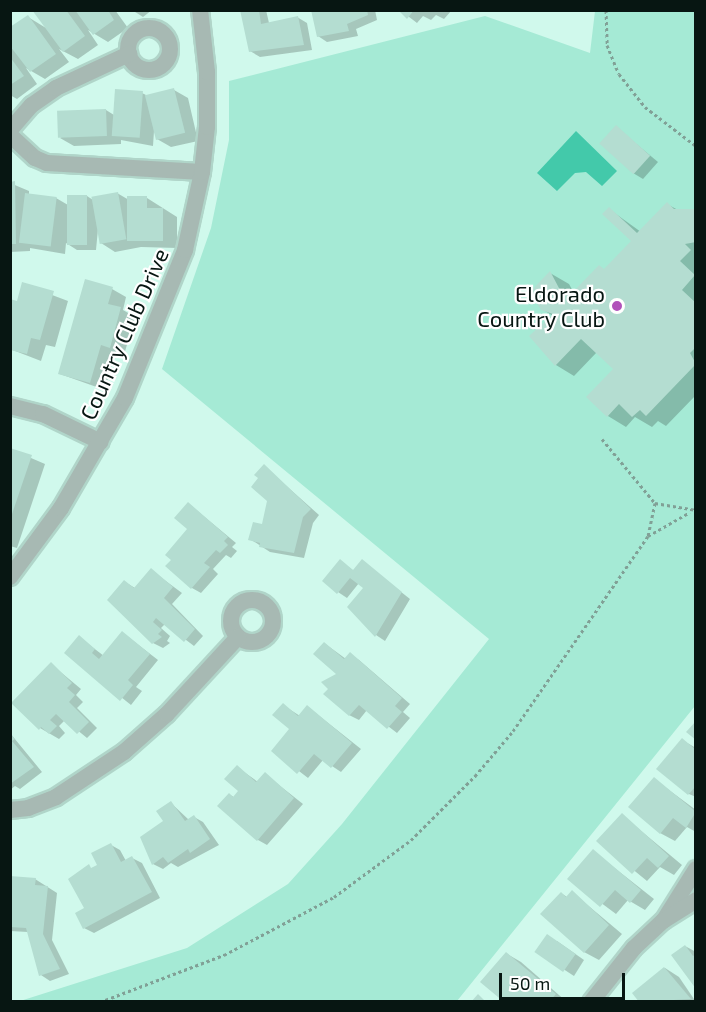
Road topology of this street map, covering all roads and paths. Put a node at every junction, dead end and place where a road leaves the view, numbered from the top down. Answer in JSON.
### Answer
{"nodes":[{"id":1,"x":200,"y":10,"type":"edge"},
{"id":2,"x":606,"y":10,"type":"edge"},
{"id":3,"x":129,"y":54,"type":"dead end"},
{"id":4,"x":10,"y":132,"type":"edge"},
{"id":5,"x":696,"y":146,"type":"edge"},
{"id":6,"x":202,"y":172,"type":"junction"},
{"id":7,"x":10,"y":406,"type":"edge"},
{"id":8,"x":602,"y":439,"type":"dead end"},
{"id":9,"x":101,"y":442,"type":"junction"},
{"id":10,"x":656,"y":503,"type":"junction"},
{"id":11,"x":696,"y":510,"type":"edge"},
{"id":12,"x":690,"y":512,"type":"junction"},
{"id":13,"x":648,"y":536,"type":"junction"},
{"id":14,"x":10,"y":577,"type":"edge"},
{"id":15,"x":238,"y":637,"type":"dead end"},
{"id":16,"x":10,"y":810,"type":"edge"},
{"id":17,"x":696,"y":869,"type":"edge"},
{"id":18,"x":696,"y":900,"type":"edge"},
{"id":19,"x":663,"y":921,"type":"junction"},
{"id":20,"x":100,"y":1002,"type":"edge"},
{"id":21,"x":591,"y":1002,"type":"edge"}],
"edges":[{"from":1,"to":6,"type":"street","name":"Country Club Drive"},
{"from":2,"to":5,"type":"path"},
{"from":3,"to":4,"type":"street"},
{"from":4,"to":6,"type":"street"},
{"from":6,"to":9,"type":"street","name":"Country Club Drive"},
{"from":7,"to":9,"type":"street"},
{"from":8,"to":10,"type":"path"},
{"from":9,"to":14,"type":"street","name":"Country Club Drive"},
{"from":10,"to":12,"type":"path"},
{"from":10,"to":13,"type":"path"},
{"from":11,"to":12,"type":"path"},
{"from":12,"to":13,"type":"path"},
{"from":13,"to":20,"type":"path"},
{"from":15,"to":16,"type":"street"},
{"from":17,"to":19,"type":"street"},
{"from":18,"to":19,"type":"street"},
{"from":19,"to":21,"type":"street"}]}
